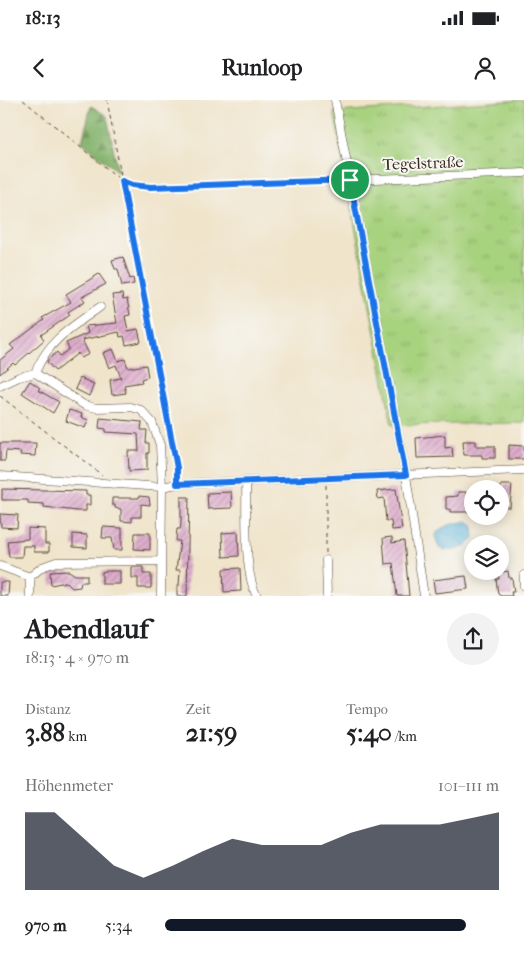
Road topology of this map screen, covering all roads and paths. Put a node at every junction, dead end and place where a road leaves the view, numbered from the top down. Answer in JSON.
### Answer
{"nodes":[{"id":1,"x":23,"y":100,"type":"edge"},
{"id":2,"x":107,"y":100,"type":"edge"},
{"id":3,"x":335,"y":100,"type":"edge"},
{"id":4,"x":524,"y":173,"type":"edge"},
{"id":5,"x":350,"y":180,"type":"junction"},
{"id":6,"x":122,"y":181,"type":"junction"},
{"id":7,"x":100,"y":307,"type":"dead end"},
{"id":8,"x":36,"y":373,"type":"junction"},
{"id":9,"x":0,"y":386,"type":"edge"},
{"id":10,"x":0,"y":396,"type":"edge"},
{"id":11,"x":524,"y":470,"type":"edge"},
{"id":12,"x":406,"y":475,"type":"junction"},
{"id":13,"x":0,"y":476,"type":"edge"},
{"id":14,"x":326,"y":479,"type":"junction"},
{"id":15,"x":246,"y":482,"type":"junction"},
{"id":16,"x":111,"y":484,"type":"junction"},
{"id":17,"x":177,"y":484,"type":"junction"},
{"id":18,"x":162,"y":487,"type":"junction"},
{"id":19,"x":326,"y":560,"type":"joint"},
{"id":20,"x":161,"y":561,"type":"junction"},
{"id":21,"x":0,"y":566,"type":"edge"},
{"id":22,"x":524,"y":575,"type":"edge"},
{"id":23,"x":30,"y":577,"type":"junction"},
{"id":24,"x":524,"y":586,"type":"edge"},
{"id":25,"x":30,"y":596,"type":"edge"},
{"id":26,"x":161,"y":596,"type":"edge"},
{"id":27,"x":258,"y":596,"type":"edge"},
{"id":28,"x":327,"y":596,"type":"edge"},
{"id":29,"x":424,"y":596,"type":"edge"}],
"edges":[{"from":1,"to":6,"type":"path"},
{"from":2,"to":6,"type":"path"},
{"from":3,"to":5,"type":"street"},
{"from":4,"to":5,"type":"street","name":"Tegelstraße"},
{"from":5,"to":6,"type":"path"},
{"from":5,"to":12,"type":"street"},
{"from":6,"to":17,"type":"path"},
{"from":7,"to":8,"type":"street"},
{"from":8,"to":9,"type":"street"},
{"from":8,"to":18,"type":"street"},
{"from":10,"to":16,"type":"path"},
{"from":11,"to":12,"type":"street"},
{"from":12,"to":14,"type":"street"},
{"from":12,"to":29,"type":"street"},
{"from":13,"to":16,"type":"street"},
{"from":14,"to":15,"type":"street"},
{"from":14,"to":19,"type":"path"},
{"from":15,"to":17,"type":"street"},
{"from":15,"to":27,"type":"street"},
{"from":16,"to":18,"type":"street"},
{"from":17,"to":18,"type":"street"},
{"from":18,"to":20,"type":"street"},
{"from":19,"to":28,"type":"street"},
{"from":20,"to":23,"type":"street"},
{"from":20,"to":26,"type":"street"},
{"from":21,"to":23,"type":"street"},
{"from":22,"to":24,"type":"street"},
{"from":23,"to":25,"type":"street"}]}
